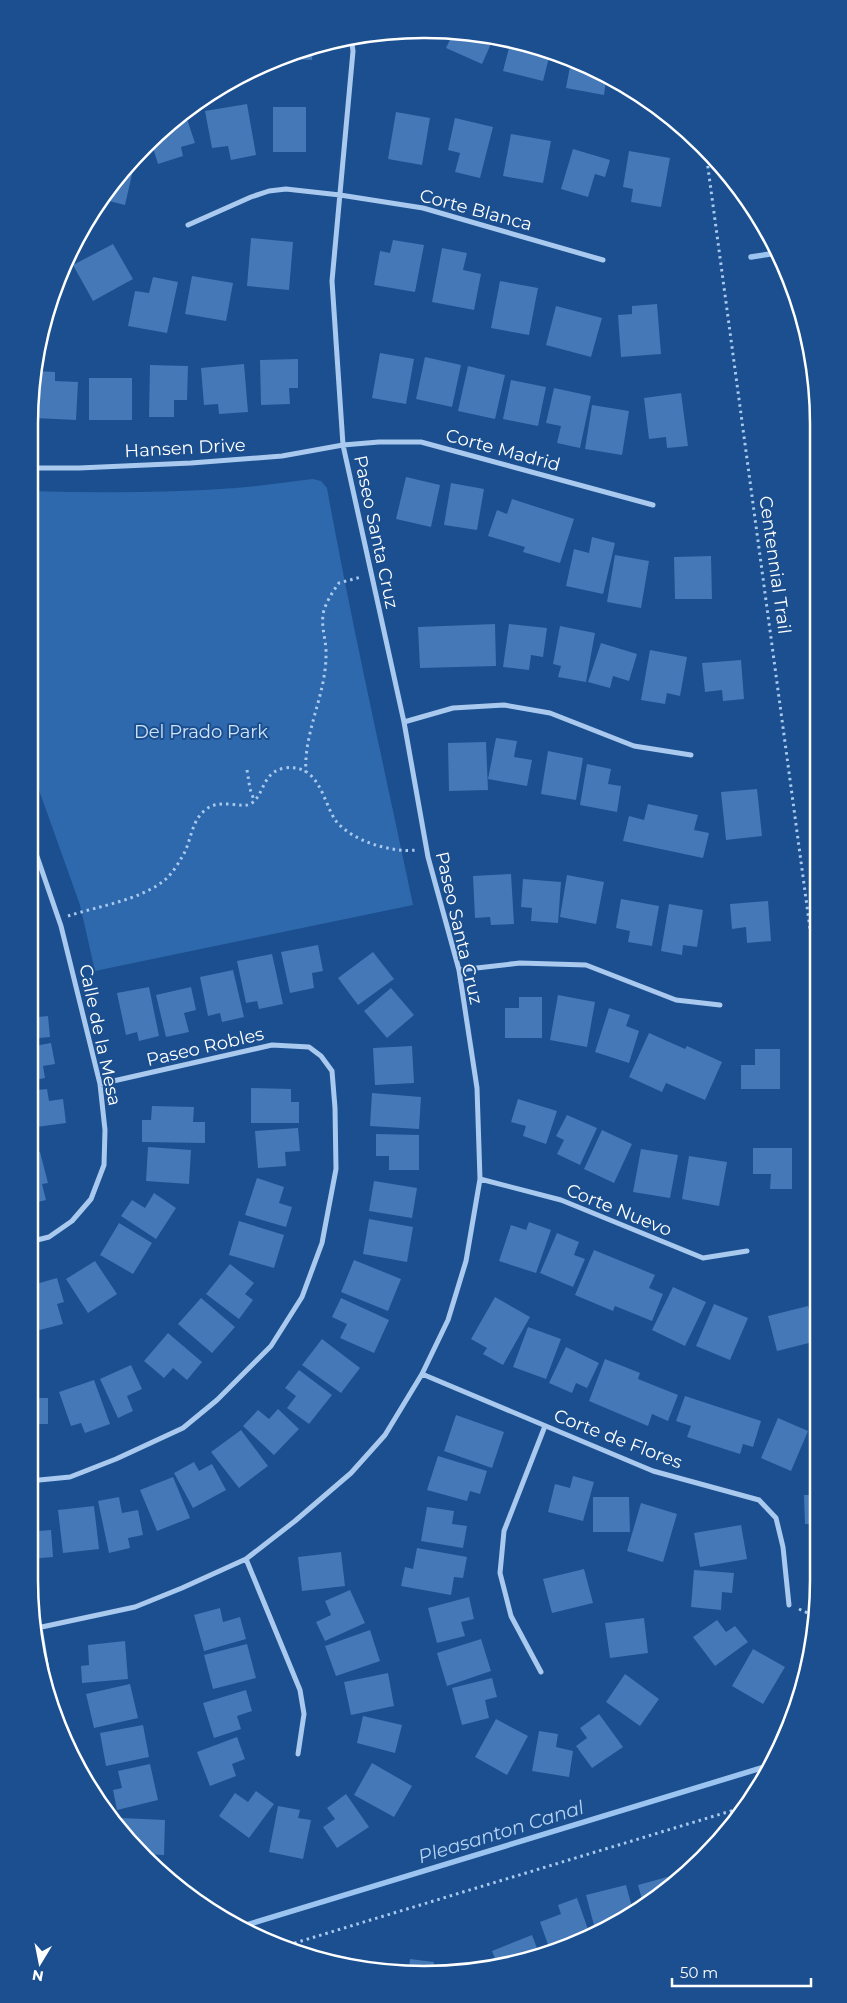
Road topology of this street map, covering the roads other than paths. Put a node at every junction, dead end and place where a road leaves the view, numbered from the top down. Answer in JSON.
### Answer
{"nodes":[{"id":1,"x":352,"y":44,"type":"edge"},
{"id":2,"x":340,"y":195,"type":"junction"},
{"id":3,"x":188,"y":225,"type":"dead end"},
{"id":4,"x":603,"y":260,"type":"dead end"},
{"id":5,"x":343,"y":446,"type":"junction"},
{"id":6,"x":38,"y":468,"type":"edge"},
{"id":7,"x":653,"y":505,"type":"dead end"},
{"id":8,"x":404,"y":722,"type":"junction"},
{"id":9,"x":691,"y":755,"type":"dead end"},
{"id":10,"x":38,"y":860,"type":"edge"},
{"id":11,"x":459,"y":970,"type":"junction"},
{"id":12,"x":720,"y":1005,"type":"dead end"},
{"id":13,"x":100,"y":1084,"type":"junction"},
{"id":14,"x":480,"y":1179,"type":"junction"},
{"id":15,"x":38,"y":1240,"type":"edge"},
{"id":16,"x":747,"y":1251,"type":"dead end"},
{"id":17,"x":422,"y":1374,"type":"junction"},
{"id":18,"x":545,"y":1426,"type":"junction"},
{"id":19,"x":38,"y":1480,"type":"edge"},
{"id":20,"x":246,"y":1559,"type":"junction"},
{"id":21,"x":789,"y":1605,"type":"dead end"},
{"id":22,"x":41,"y":1627,"type":"edge"},
{"id":23,"x":541,"y":1672,"type":"dead end"},
{"id":24,"x":298,"y":1754,"type":"dead end"}],
"edges":[{"from":1,"to":2,"type":"street","name":"Paseo Santa Cruz"},
{"from":2,"to":3,"type":"street","name":"Corte Blanca"},
{"from":2,"to":4,"type":"street","name":"Corte Blanca"},
{"from":2,"to":5,"type":"street","name":"Paseo Santa Cruz"},
{"from":5,"to":6,"type":"street","name":"Hansen Drive"},
{"from":5,"to":7,"type":"street","name":"Corte Madrid"},
{"from":5,"to":8,"type":"street","name":"Paseo Santa Cruz"},
{"from":8,"to":9,"type":"street"},
{"from":8,"to":11,"type":"street","name":"Paseo Santa Cruz"},
{"from":10,"to":13,"type":"street","name":"Calle de la Mesa"},
{"from":11,"to":12,"type":"street"},
{"from":11,"to":14,"type":"street","name":"Paseo Santa Cruz"},
{"from":13,"to":15,"type":"street","name":"Calle de la Mesa"},
{"from":13,"to":19,"type":"street","name":"Paseo Robles"},
{"from":14,"to":16,"type":"street","name":"Corte Nuevo"},
{"from":14,"to":17,"type":"street","name":"Paseo Santa Cruz"},
{"from":17,"to":18,"type":"street","name":"Corte de Flores"},
{"from":17,"to":20,"type":"street","name":"Paseo Santa Cruz"},
{"from":18,"to":21,"type":"street","name":"Corte de Flores"},
{"from":18,"to":23,"type":"street"},
{"from":20,"to":22,"type":"street","name":"Paseo Santa Cruz"},
{"from":20,"to":24,"type":"street"}]}
